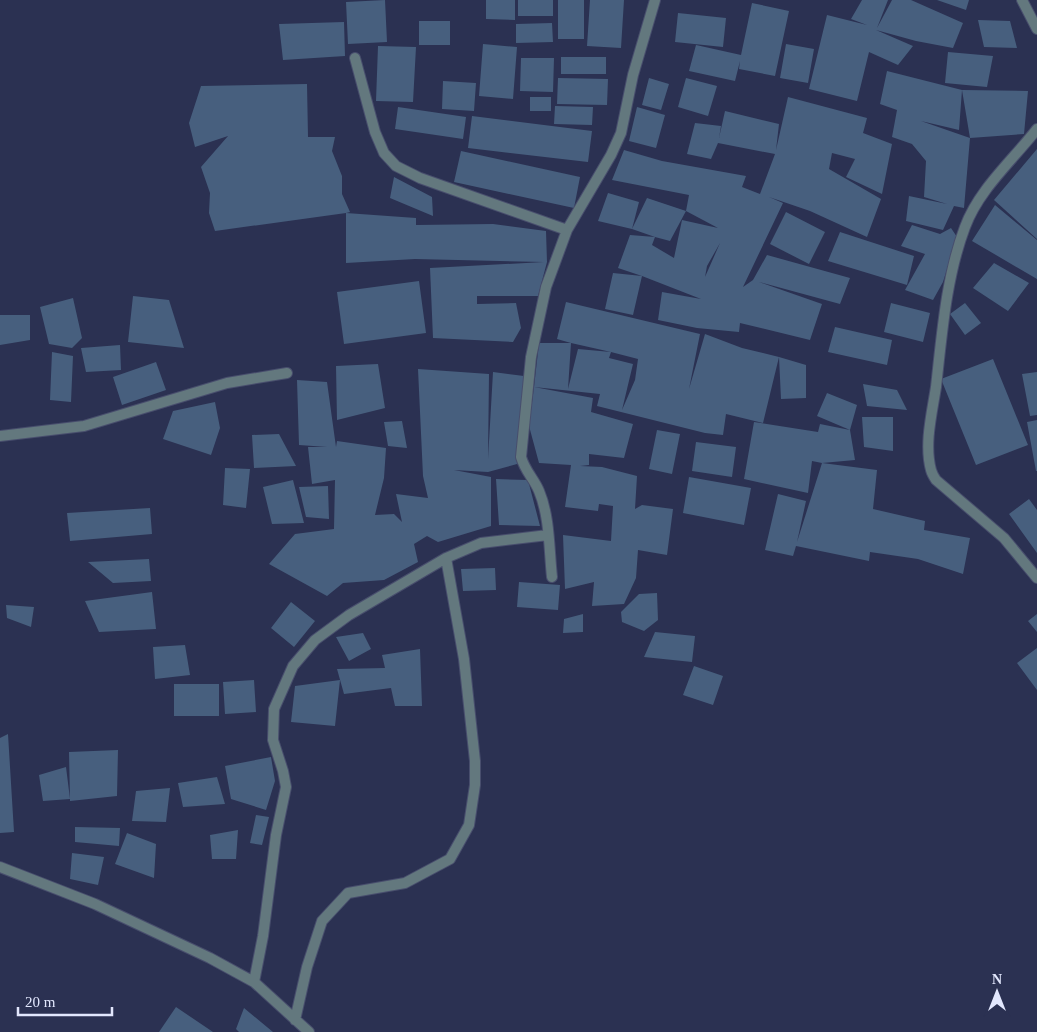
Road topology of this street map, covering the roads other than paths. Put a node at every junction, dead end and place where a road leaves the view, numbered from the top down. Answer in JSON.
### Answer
{"nodes":[{"id":1,"x":655,"y":0,"type":"edge"},
{"id":2,"x":1022,"y":0,"type":"edge"},
{"id":3,"x":1037,"y":29,"type":"edge"},
{"id":4,"x":356,"y":58,"type":"dead end"},
{"id":5,"x":1037,"y":129,"type":"edge"},
{"id":6,"x":567,"y":230,"type":"junction"},
{"id":7,"x":286,"y":373,"type":"dead end"},
{"id":8,"x":0,"y":436,"type":"edge"},
{"id":9,"x":548,"y":535,"type":"junction"},
{"id":10,"x":446,"y":558,"type":"junction"},
{"id":11,"x":552,"y":577,"type":"dead end"},
{"id":12,"x":1037,"y":578,"type":"edge"},
{"id":13,"x":0,"y":867,"type":"edge"},
{"id":14,"x":254,"y":982,"type":"junction"},
{"id":15,"x":295,"y":1020,"type":"junction"},
{"id":16,"x":309,"y":1032,"type":"edge"}],
"edges":[{"from":1,"to":6,"type":"street"},
{"from":2,"to":3,"type":"street"},
{"from":4,"to":6,"type":"street"},
{"from":5,"to":12,"type":"street"},
{"from":6,"to":9,"type":"street"},
{"from":7,"to":8,"type":"street"},
{"from":9,"to":10,"type":"street"},
{"from":9,"to":11,"type":"street"},
{"from":10,"to":14,"type":"street"},
{"from":10,"to":15,"type":"street"},
{"from":13,"to":14,"type":"street"},
{"from":14,"to":15,"type":"street"},
{"from":15,"to":16,"type":"street"}]}
